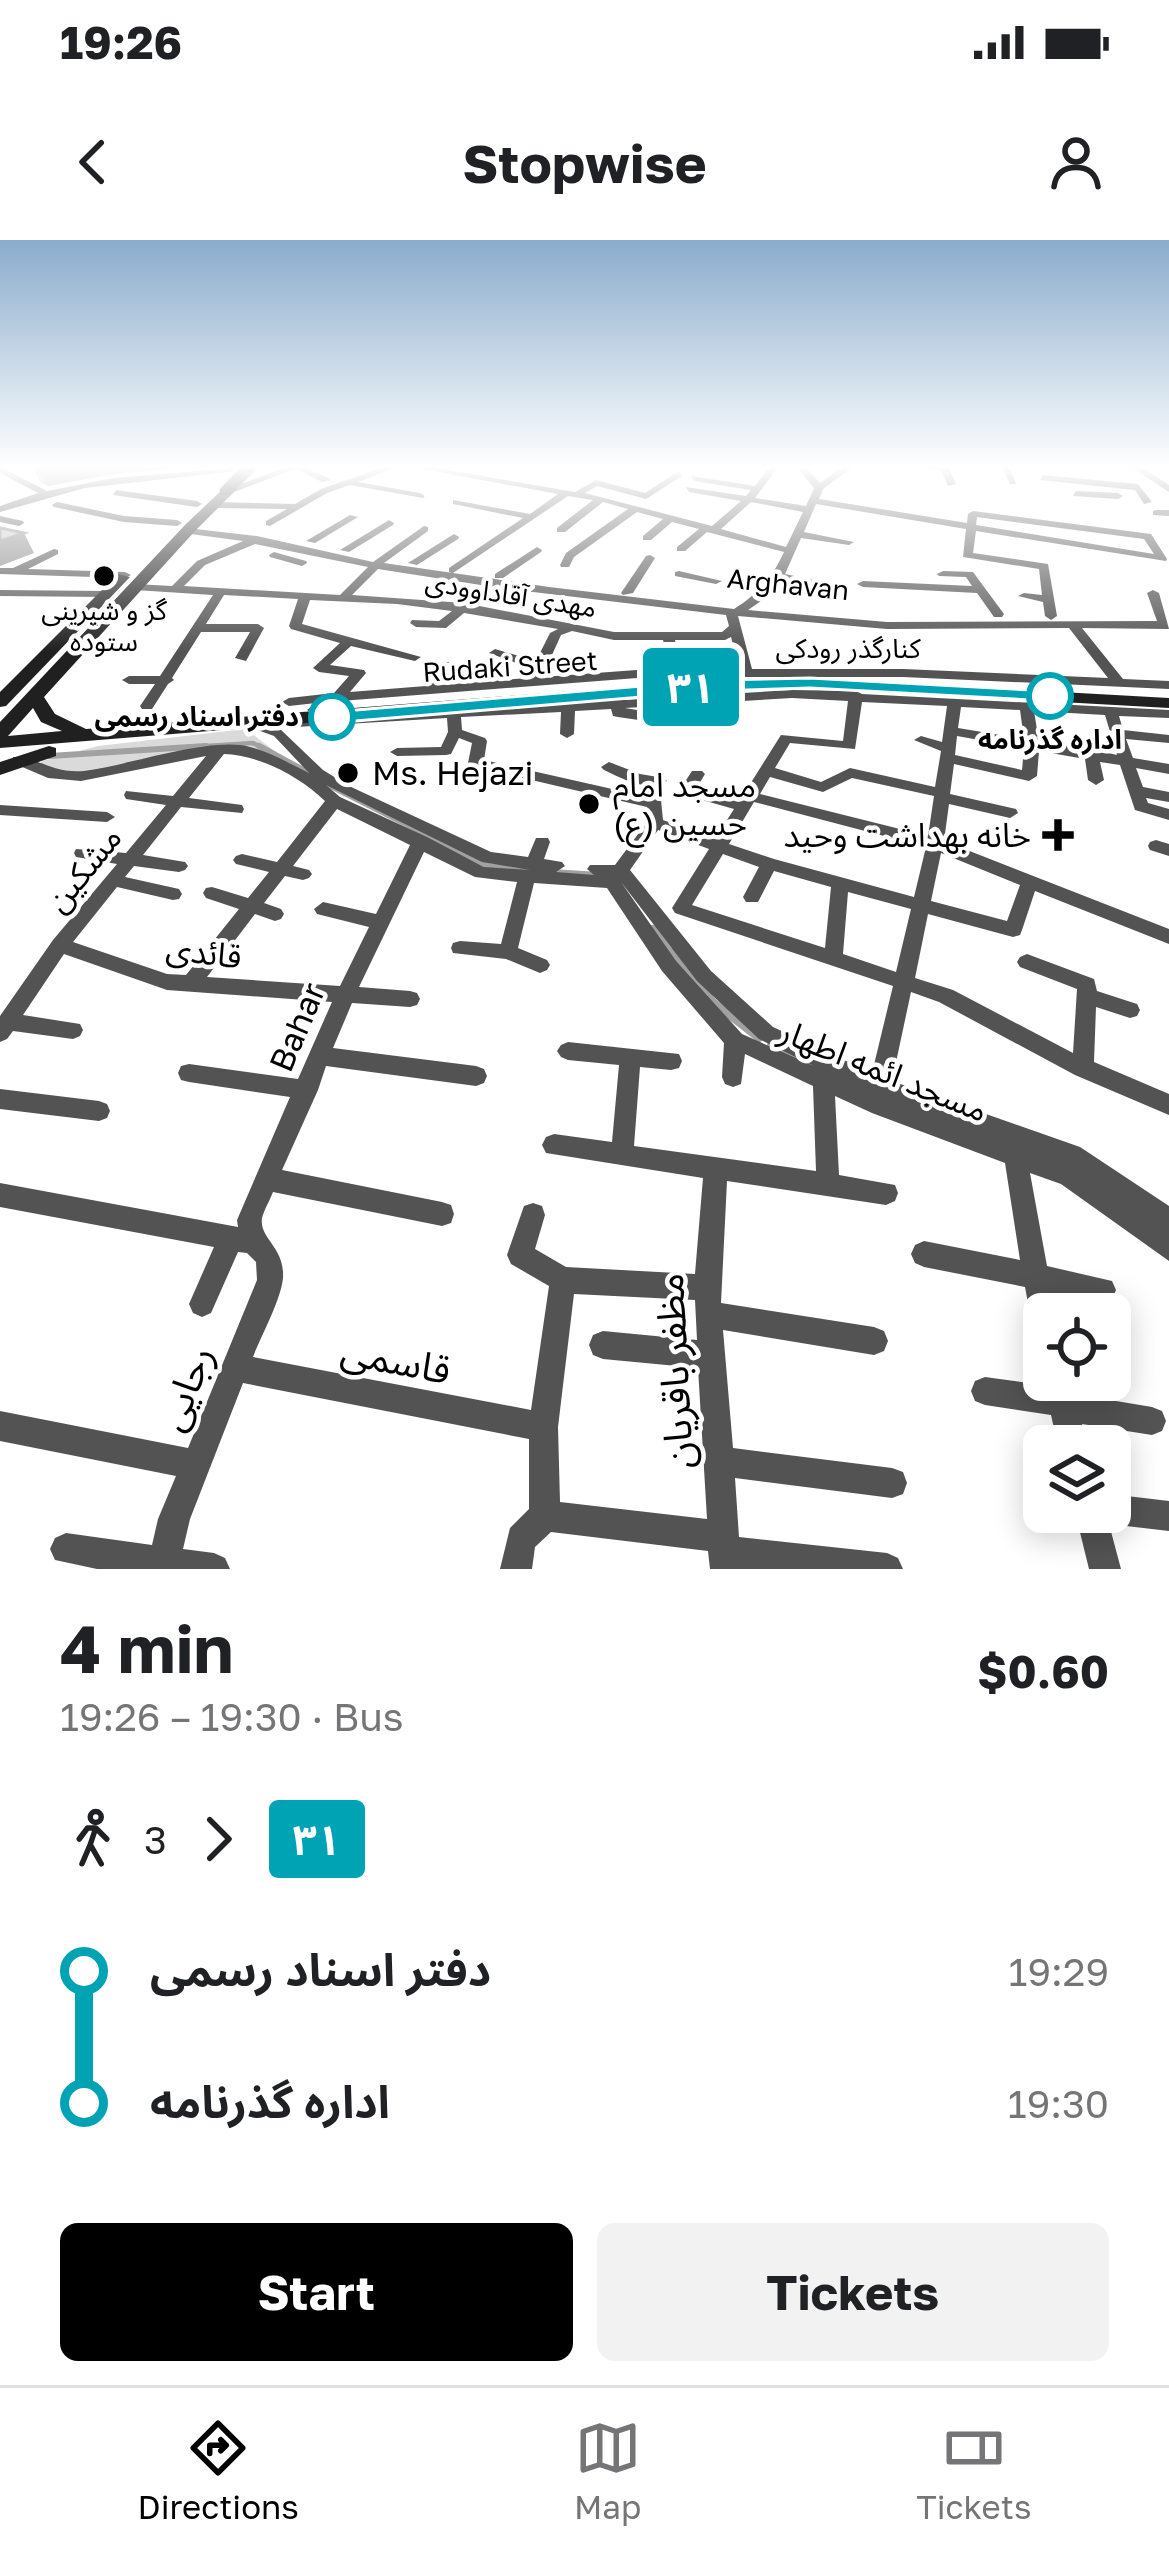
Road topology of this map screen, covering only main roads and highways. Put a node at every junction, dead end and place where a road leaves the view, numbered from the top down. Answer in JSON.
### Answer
{"nodes":[{"id":1,"x":183,"y":528,"type":"edge"},
{"id":2,"x":130,"y":581,"type":"junction"},
{"id":3,"x":1163,"y":692,"type":"edge"},
{"id":4,"x":35,"y":697,"type":"junction"},
{"id":5,"x":0,"y":702,"type":"edge"},
{"id":6,"x":254,"y":720,"type":"junction"},
{"id":7,"x":78,"y":731,"type":"junction"},
{"id":8,"x":107,"y":737,"type":"junction"},
{"id":9,"x":0,"y":738,"type":"edge"},
{"id":10,"x":9,"y":764,"type":"edge"}],
"edges":[{"from":1,"to":2,"type":"main road"},
{"from":2,"to":4,"type":"main road"},
{"from":2,"to":5,"type":"main road"},
{"from":3,"to":6,"type":"main road","name":"Rudaki Street"},
{"from":3,"to":6,"type":"main road","name":"Rudaki Street"},
{"from":4,"to":7,"type":"main road"},
{"from":4,"to":9,"type":"main road"},
{"from":6,"to":7,"type":"main road","name":"Rudaki Street"},
{"from":6,"to":8,"type":"main road","name":"Rudaki Street"},
{"from":7,"to":9,"type":"main road","name":"Rudaki Street"},
{"from":8,"to":9,"type":"main road","name":"Rudaki Street"},
{"from":8,"to":10,"type":"main road"}]}
